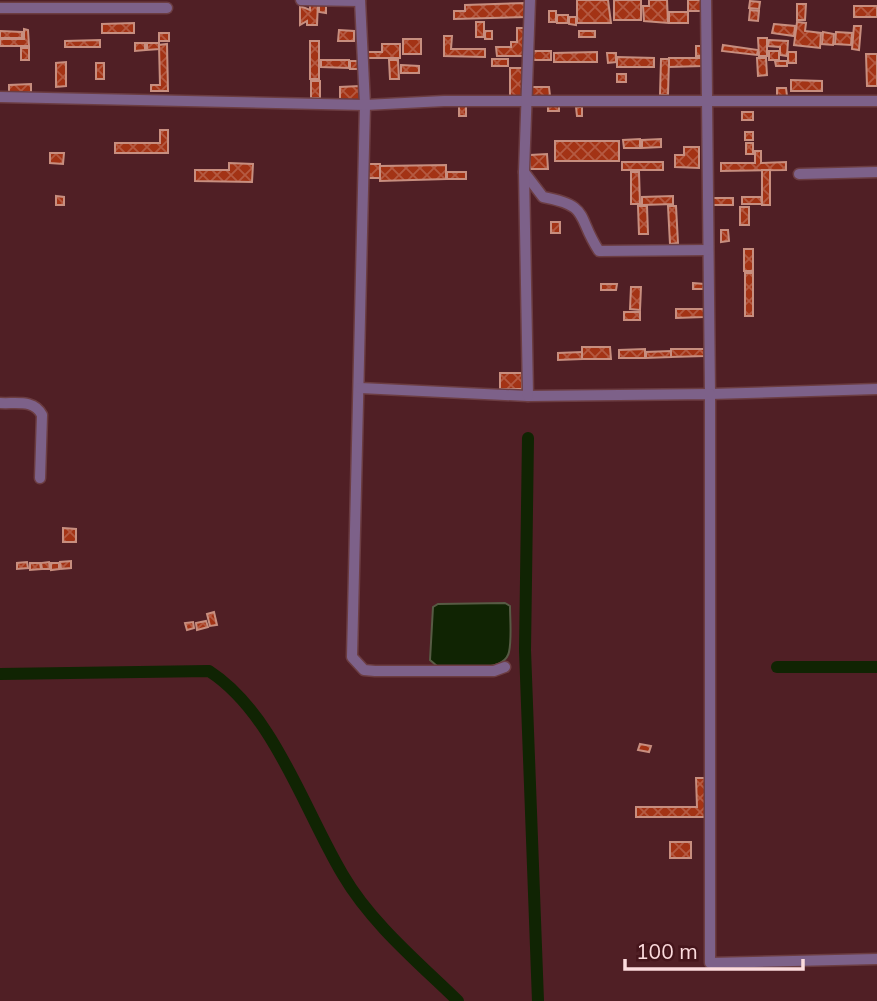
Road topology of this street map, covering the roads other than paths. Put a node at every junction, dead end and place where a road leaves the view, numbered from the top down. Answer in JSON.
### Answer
{"nodes":[{"id":1,"x":301,"y":0,"type":"edge"},
{"id":2,"x":360,"y":0,"type":"edge"},
{"id":3,"x":530,"y":0,"type":"edge"},
{"id":4,"x":706,"y":0,"type":"edge"},
{"id":5,"x":0,"y":8,"type":"edge"},
{"id":6,"x":167,"y":8,"type":"dead end"},
{"id":7,"x":0,"y":97,"type":"edge"},
{"id":8,"x":877,"y":101,"type":"edge"},
{"id":9,"x":526,"y":102,"type":"junction"},
{"id":10,"x":707,"y":103,"type":"junction"},
{"id":11,"x":365,"y":105,"type":"junction"},
{"id":12,"x":524,"y":172,"type":"junction"},
{"id":13,"x":877,"y":172,"type":"edge"},
{"id":14,"x":799,"y":174,"type":"dead end"},
{"id":15,"x":708,"y":250,"type":"junction"},
{"id":16,"x":360,"y":388,"type":"junction"},
{"id":17,"x":877,"y":389,"type":"edge"},
{"id":18,"x":710,"y":394,"type":"junction"},
{"id":19,"x":528,"y":396,"type":"junction"},
{"id":20,"x":0,"y":403,"type":"edge"},
{"id":21,"x":40,"y":478,"type":"dead end"},
{"id":22,"x":505,"y":667,"type":"dead end"},
{"id":23,"x":877,"y":959,"type":"edge"}],
"edges":[{"from":1,"to":2,"type":"street"},
{"from":2,"to":11,"type":"street"},
{"from":3,"to":9,"type":"street"},
{"from":4,"to":10,"type":"street"},
{"from":5,"to":6,"type":"street"},
{"from":7,"to":11,"type":"street"},
{"from":8,"to":10,"type":"street"},
{"from":9,"to":10,"type":"street"},
{"from":9,"to":11,"type":"street"},
{"from":9,"to":12,"type":"street"},
{"from":10,"to":15,"type":"street"},
{"from":11,"to":16,"type":"street"},
{"from":12,"to":15,"type":"street"},
{"from":12,"to":19,"type":"street"},
{"from":13,"to":14,"type":"street"},
{"from":15,"to":18,"type":"street"},
{"from":16,"to":19,"type":"street"},
{"from":16,"to":22,"type":"street"},
{"from":17,"to":18,"type":"street"},
{"from":18,"to":19,"type":"street"},
{"from":18,"to":23,"type":"street"},
{"from":20,"to":21,"type":"street"}]}
